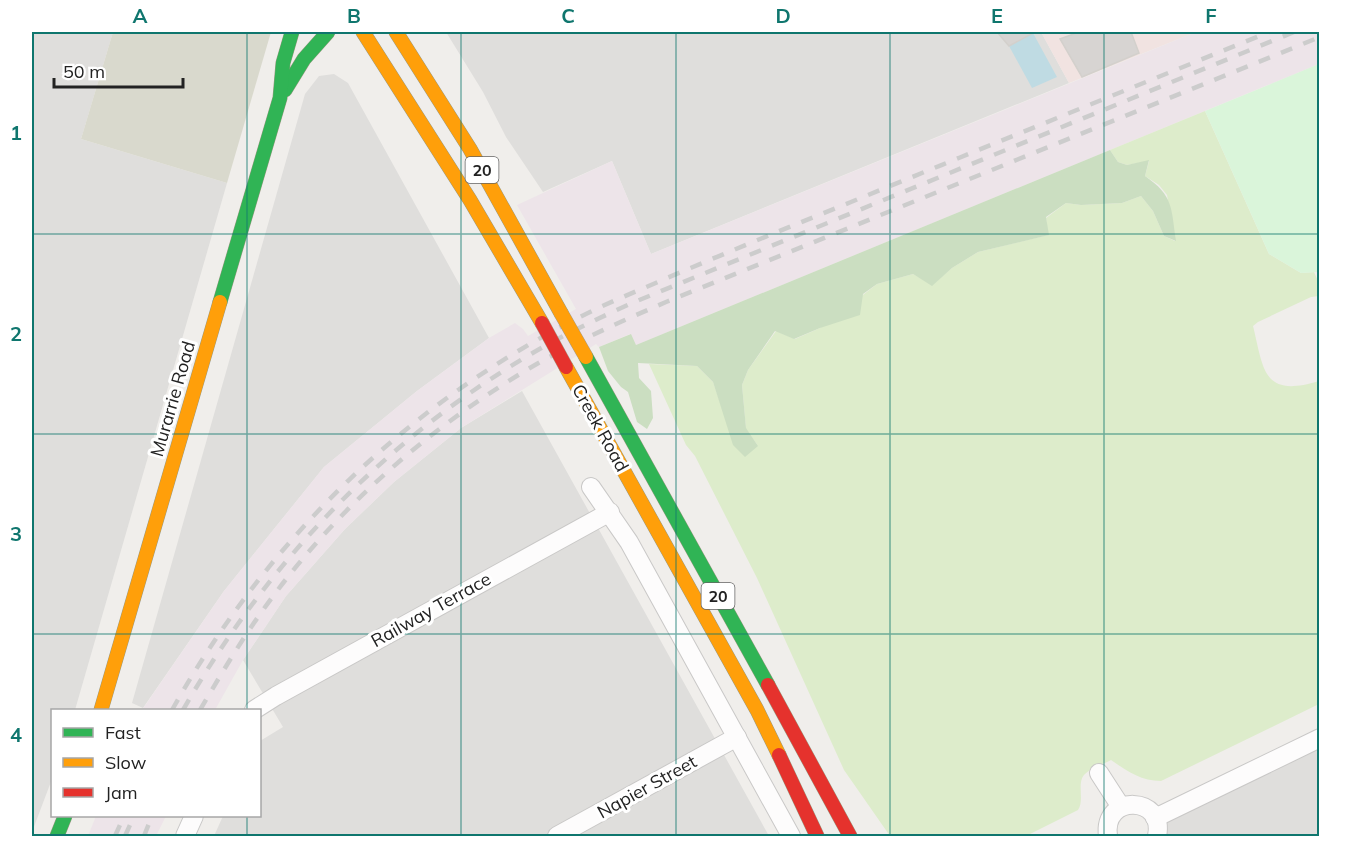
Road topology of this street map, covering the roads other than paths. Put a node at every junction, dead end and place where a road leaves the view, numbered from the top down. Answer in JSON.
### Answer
{"nodes":[{"id":1,"x":292,"y":32,"type":"edge"},
{"id":2,"x":328,"y":32,"type":"edge"},
{"id":3,"x":363,"y":32,"type":"edge"},
{"id":4,"x":396,"y":32,"type":"edge"},
{"id":5,"x":280,"y":98,"type":"junction"},
{"id":6,"x":591,"y":487,"type":"dead end"},
{"id":7,"x":610,"y":512,"type":"junction"},
{"id":8,"x":102,"y":709,"type":"edge"},
{"id":9,"x":258,"y":709,"type":"edge"},
{"id":10,"x":737,"y":737,"type":"junction"},
{"id":11,"x":1320,"y":738,"type":"edge"},
{"id":12,"x":1099,"y":773,"type":"dead end"},
{"id":13,"x":1121,"y":807,"type":"junction"},
{"id":14,"x":65,"y":817,"type":"edge"},
{"id":15,"x":194,"y":817,"type":"edge"},
{"id":16,"x":1155,"y":818,"type":"junction"},
{"id":17,"x":1103,"y":834,"type":"edge"},
{"id":18,"x":57,"y":837,"type":"edge"},
{"id":19,"x":185,"y":837,"type":"edge"},
{"id":20,"x":557,"y":837,"type":"edge"},
{"id":21,"x":791,"y":837,"type":"edge"},
{"id":22,"x":817,"y":837,"type":"edge"},
{"id":23,"x":850,"y":837,"type":"edge"},
{"id":24,"x":1157,"y":837,"type":"edge"}],
"edges":[{"from":1,"to":5,"type":"main road","name":"Murarrie Road"},
{"from":2,"to":5,"type":"main road","name":"Murarrie Road"},
{"from":3,"to":22,"type":"main road","name":"Creek Road","number":"20","bridge":true},
{"from":4,"to":23,"type":"main road","name":"Creek Road","number":"20","bridge":true},
{"from":5,"to":8,"type":"main road","name":"Murarrie Road"},
{"from":6,"to":7,"type":"street","name":"Creek Road"},
{"from":7,"to":9,"type":"street","name":"Railway Terrace"},
{"from":7,"to":10,"type":"street","name":"Creek Road"},
{"from":10,"to":20,"type":"street","name":"Napier Street"},
{"from":10,"to":21,"type":"street","name":"Creek Road"},
{"from":11,"to":16,"type":"street"},
{"from":12,"to":13,"type":"street"},
{"from":13,"to":16,"type":"street"},
{"from":13,"to":17,"type":"street"},
{"from":14,"to":18,"type":"main road"},
{"from":15,"to":19,"type":"street"},
{"from":16,"to":24,"type":"street"}]}
